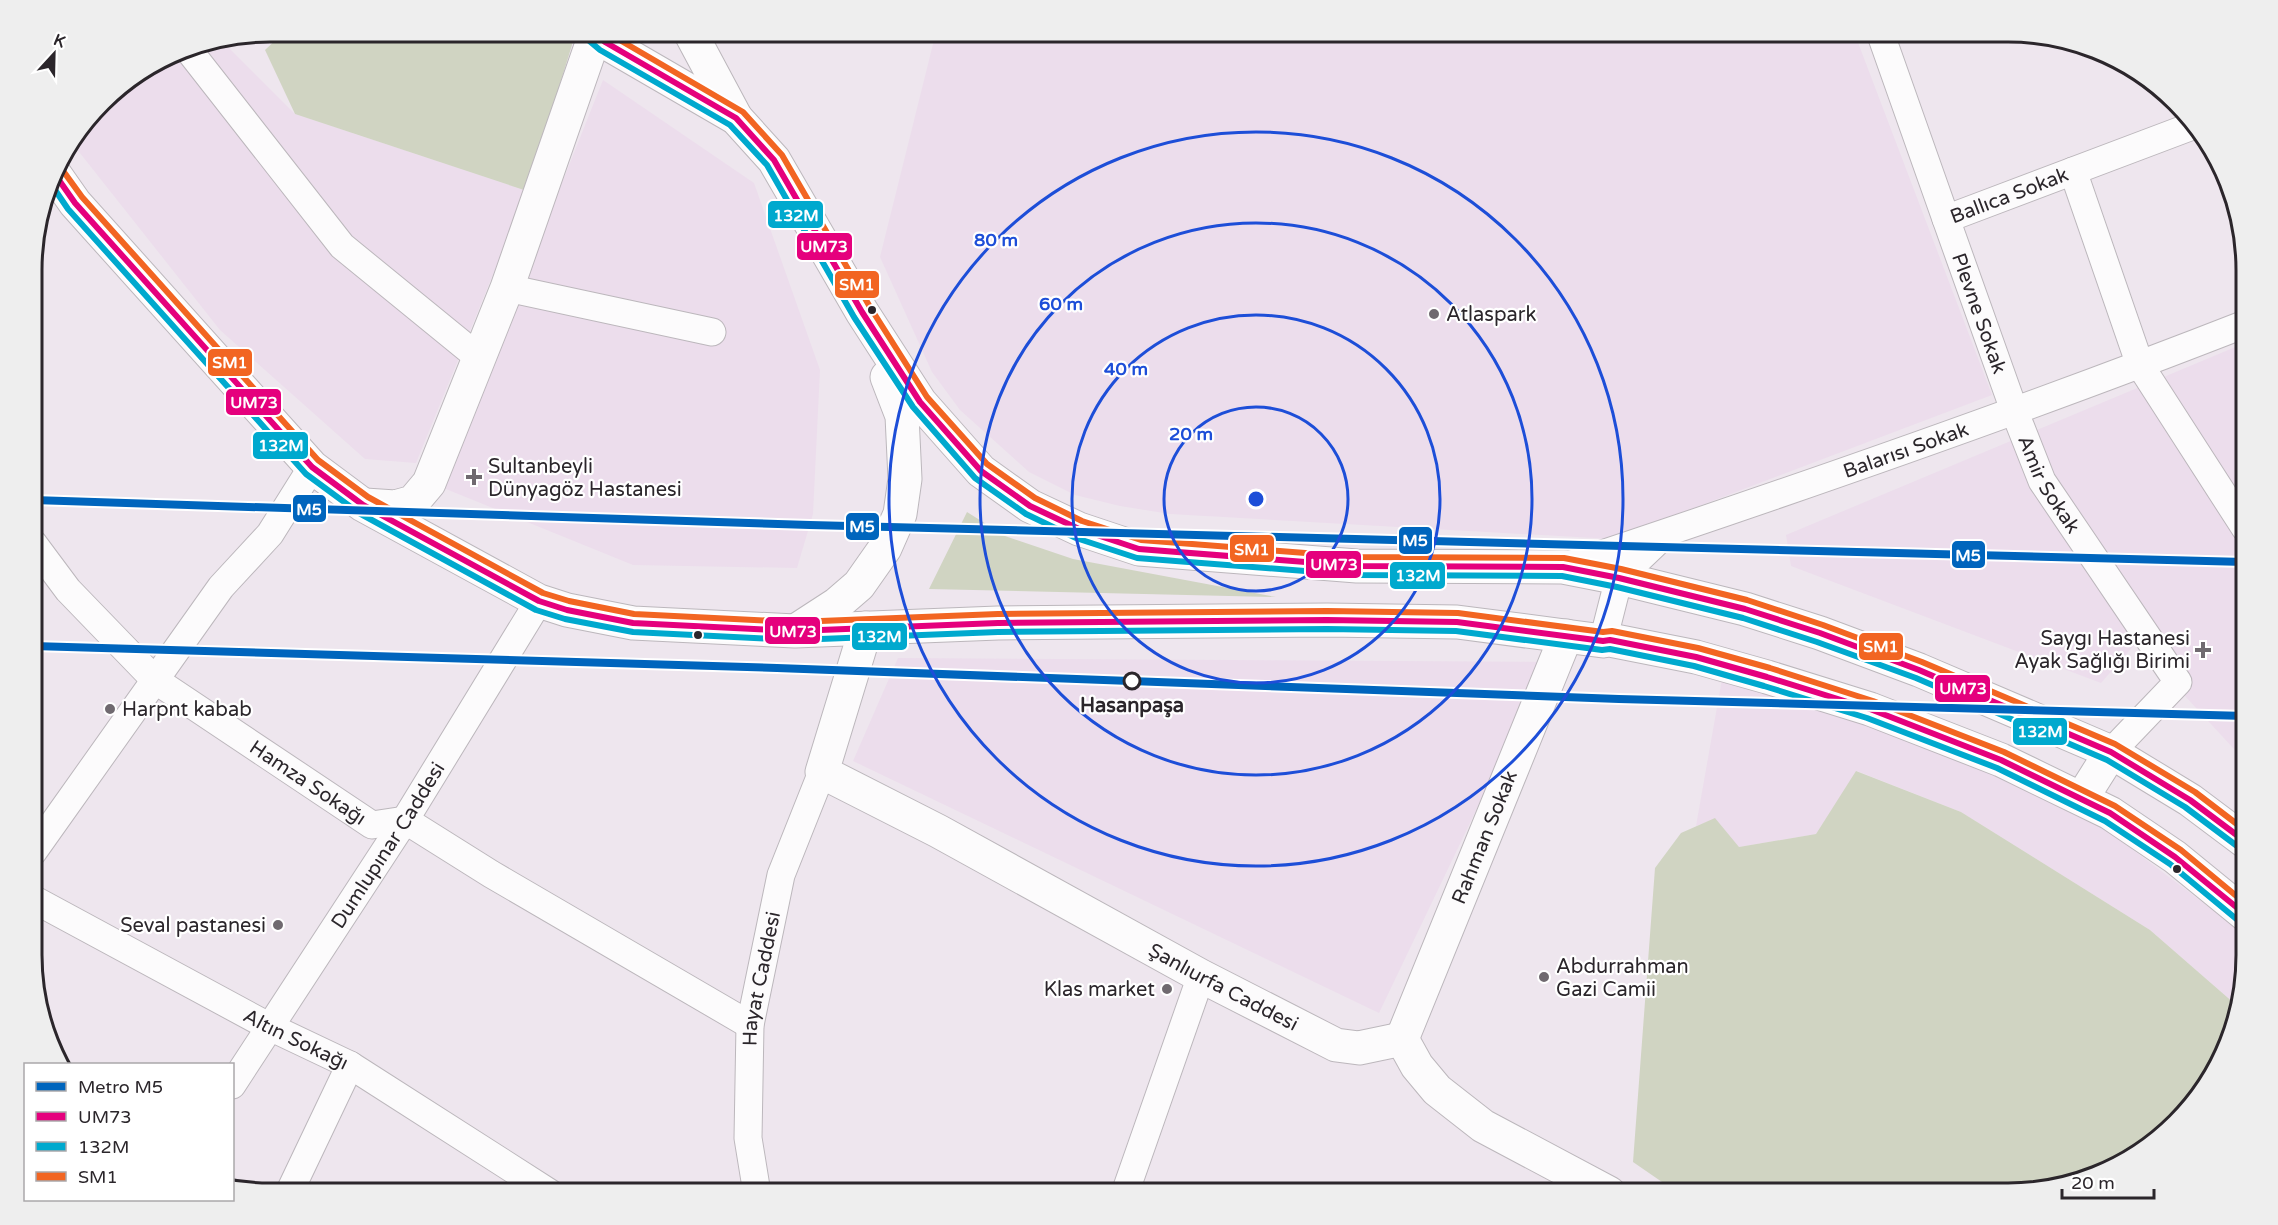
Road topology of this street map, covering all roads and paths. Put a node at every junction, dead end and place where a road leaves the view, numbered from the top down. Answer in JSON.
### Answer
{"nodes":[{"id":1,"x":591,"y":42,"type":"edge"},
{"id":2,"x":609,"y":42,"type":"edge"},
{"id":3,"x":695,"y":42,"type":"edge"},
{"id":4,"x":1883,"y":42,"type":"edge"},
{"id":5,"x":193,"y":55,"type":"edge"},
{"id":6,"x":736,"y":118,"type":"junction"},
{"id":7,"x":2186,"y":128,"type":"edge"},
{"id":8,"x":2073,"y":171,"type":"junction"},
{"id":9,"x":60,"y":181,"type":"edge"},
{"id":10,"x":1946,"y":219,"type":"junction"},
{"id":11,"x":507,"y":288,"type":"junction"},
{"id":12,"x":862,"y":312,"type":"junction"},
{"id":13,"x":2236,"y":328,"type":"edge"},
{"id":14,"x":712,"y":332,"type":"dead end"},
{"id":15,"x":478,"y":357,"type":"junction"},
{"id":16,"x":2140,"y":365,"type":"junction"},
{"id":17,"x":2013,"y":410,"type":"junction"},
{"id":18,"x":312,"y":466,"type":"junction"},
{"id":19,"x":363,"y":505,"type":"junction"},
{"id":20,"x":2236,"y":514,"type":"edge"},
{"id":21,"x":1666,"y":533,"type":"junction"},
{"id":22,"x":42,"y":555,"type":"edge"},
{"id":23,"x":1563,"y":567,"type":"junction"},
{"id":24,"x":1619,"y":578,"type":"junction"},
{"id":25,"x":539,"y":601,"type":"junction"},
{"id":26,"x":866,"y":628,"type":"junction"},
{"id":27,"x":795,"y":631,"type":"junction"},
{"id":28,"x":1566,"y":636,"type":"junction"},
{"id":29,"x":1603,"y":641,"type":"junction"},
{"id":30,"x":155,"y":680,"type":"junction"},
{"id":31,"x":2111,"y":752,"type":"junction"},
{"id":32,"x":822,"y":772,"type":"junction"},
{"id":33,"x":2082,"y":798,"type":"junction"},
{"id":34,"x":405,"y":820,"type":"junction"},
{"id":35,"x":2236,"y":834,"type":"edge"},
{"id":36,"x":42,"y":839,"type":"edge"},
{"id":37,"x":42,"y":904,"type":"edge"},
{"id":38,"x":2236,"y":907,"type":"edge"},
{"id":39,"x":1201,"y":976,"type":"junction"},
{"id":40,"x":750,"y":1025,"type":"junction"},
{"id":41,"x":270,"y":1027,"type":"junction"},
{"id":42,"x":1402,"y":1039,"type":"junction"},
{"id":43,"x":350,"y":1065,"type":"junction"},
{"id":44,"x":234,"y":1083,"type":"edge"},
{"id":45,"x":294,"y":1183,"type":"edge"},
{"id":46,"x":534,"y":1183,"type":"edge"},
{"id":47,"x":755,"y":1183,"type":"edge"},
{"id":48,"x":1129,"y":1183,"type":"edge"},
{"id":49,"x":1590,"y":1183,"type":"edge"}],
"edges":[{"from":1,"to":11,"type":"main road"},
{"from":2,"to":6,"type":"main road"},
{"from":3,"to":6,"type":"main road"},
{"from":4,"to":10,"type":"street","name":"Ballıca Sokak"},
{"from":5,"to":15,"type":"street"},
{"from":6,"to":12,"type":"main road"},
{"from":7,"to":8,"type":"street","name":"Ballıca Sokak"},
{"from":8,"to":10,"type":"street","name":"Ballıca Sokak"},
{"from":8,"to":16,"type":"street"},
{"from":9,"to":18,"type":"main road"},
{"from":10,"to":17,"type":"street","name":"Plevne Sokak"},
{"from":11,"to":14,"type":"street"},
{"from":11,"to":15,"type":"main road"},
{"from":12,"to":23,"type":"main road"},
{"from":12,"to":27,"type":"main road"},
{"from":13,"to":16,"type":"street","name":"Balarısı Sokak"},
{"from":15,"to":19,"type":"main road"},
{"from":16,"to":17,"type":"street","name":"Balarısı Sokak"},
{"from":16,"to":20,"type":"street"},
{"from":17,"to":21,"type":"street","name":"Balarısı Sokak"},
{"from":17,"to":31,"type":"street","name":"Amir Sokak"},
{"from":18,"to":19,"type":"main road"},
{"from":18,"to":30,"type":"street"},
{"from":19,"to":25,"type":"main road"},
{"from":21,"to":23,"type":"street","name":"Balarısı Sokak"},
{"from":21,"to":24,"type":"street"},
{"from":22,"to":30,"type":"street","name":"Hamza Sokağı"},
{"from":23,"to":24,"type":"main road"},
{"from":24,"to":29,"type":"street"},
{"from":24,"to":31,"type":"main road"},
{"from":25,"to":27,"type":"main road"},
{"from":25,"to":34,"type":"street","name":"Dumlupınar Caddesi"},
{"from":26,"to":27,"type":"main road"},
{"from":26,"to":28,"type":"main road"},
{"from":26,"to":32,"type":"main road"},
{"from":28,"to":29,"type":"main road"},
{"from":28,"to":42,"type":"main road","name":"Rahman Sokak"},
{"from":29,"to":33,"type":"main road"},
{"from":30,"to":34,"type":"street","name":"Hamza Sokağı"},
{"from":30,"to":36,"type":"street"},
{"from":31,"to":33,"type":"main road"},
{"from":31,"to":35,"type":"main road"},
{"from":32,"to":39,"type":"main road","name":"Şanlıurfa Caddesi"},
{"from":32,"to":40,"type":"street","name":"Hayat Caddesi"},
{"from":33,"to":38,"type":"main road"},
{"from":34,"to":40,"type":"street"},
{"from":34,"to":41,"type":"street","name":"Dumlupınar Caddesi"},
{"from":37,"to":41,"type":"street","name":"Altın Sokağı"},
{"from":39,"to":42,"type":"main road","name":"Şanlıurfa Caddesi"},
{"from":39,"to":48,"type":"street"},
{"from":40,"to":47,"type":"street","name":"Hayat Caddesi"},
{"from":41,"to":43,"type":"street","name":"Altın Sokağı"},
{"from":41,"to":44,"type":"street","name":"Dumlupınar Caddesi"},
{"from":42,"to":49,"type":"main road"},
{"from":43,"to":45,"type":"street"},
{"from":43,"to":46,"type":"street","name":"Altın Sokağı"}]}
